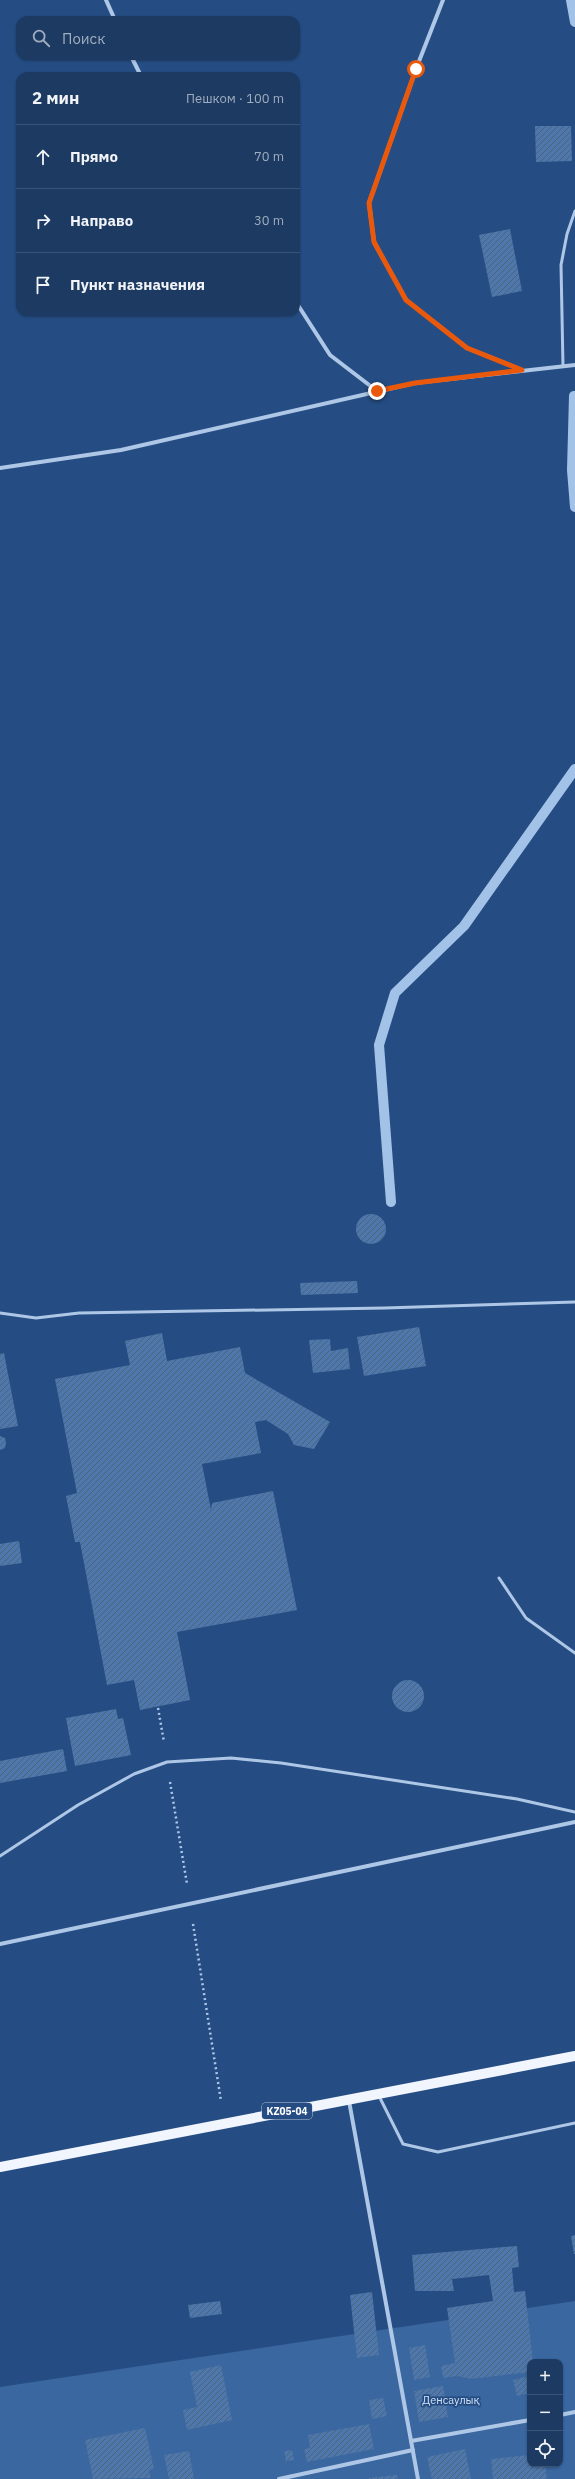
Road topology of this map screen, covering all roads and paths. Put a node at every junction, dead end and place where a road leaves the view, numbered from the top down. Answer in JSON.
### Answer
{"nodes":[{"id":1,"x":106,"y":0,"type":"edge"},
{"id":2,"x":442,"y":0,"type":"edge"},
{"id":3,"x":113,"y":16,"type":"edge"},
{"id":4,"x":133,"y":60,"type":"edge"},
{"id":5,"x":139,"y":72,"type":"edge"},
{"id":6,"x":575,"y":211,"type":"edge"},
{"id":7,"x":300,"y":308,"type":"edge"},
{"id":8,"x":575,"y":365,"type":"edge"},
{"id":9,"x":564,"y":366,"type":"junction"},
{"id":10,"x":522,"y":370,"type":"junction"},
{"id":11,"x":377,"y":391,"type":"junction"},
{"id":12,"x":0,"y":468,"type":"edge"},
{"id":13,"x":575,"y":1302,"type":"edge"},
{"id":14,"x":0,"y":1313,"type":"edge"},
{"id":15,"x":499,"y":1578,"type":"dead end"},
{"id":16,"x":575,"y":1654,"type":"edge"},
{"id":17,"x":575,"y":1812,"type":"edge"},
{"id":18,"x":575,"y":1822,"type":"edge"},
{"id":19,"x":0,"y":1856,"type":"edge"},
{"id":20,"x":0,"y":1944,"type":"edge"},
{"id":21,"x":575,"y":2056,"type":"edge"},
{"id":22,"x":377,"y":2093,"type":"junction"},
{"id":23,"x":349,"y":2098,"type":"junction"},
{"id":24,"x":575,"y":2123,"type":"edge"},
{"id":25,"x":0,"y":2167,"type":"edge"},
{"id":26,"x":575,"y":2412,"type":"edge"},
{"id":27,"x":563,"y":2414,"type":"edge"},
{"id":28,"x":527,"y":2421,"type":"edge"},
{"id":29,"x":411,"y":2441,"type":"junction"},
{"id":30,"x":413,"y":2450,"type":"junction"},
{"id":31,"x":279,"y":2479,"type":"edge"},
{"id":32,"x":418,"y":2479,"type":"edge"}],
"edges":[{"from":1,"to":3,"type":"street"},
{"from":2,"to":10,"type":"street"},
{"from":4,"to":5,"type":"street"},
{"from":6,"to":9,"type":"lane"},
{"from":7,"to":11,"type":"street"},
{"from":8,"to":9,"type":"street"},
{"from":9,"to":10,"type":"street"},
{"from":10,"to":11,"type":"street"},
{"from":11,"to":12,"type":"street"},
{"from":13,"to":14,"type":"lane"},
{"from":15,"to":16,"type":"lane"},
{"from":17,"to":19,"type":"lane"},
{"from":18,"to":20,"type":"street"},
{"from":21,"to":22,"type":"main road","number":"KZ05-04"},
{"from":22,"to":23,"type":"main road","number":"KZ05-04"},
{"from":22,"to":24,"type":"lane"},
{"from":23,"to":25,"type":"main road","number":"KZ05-04"},
{"from":23,"to":29,"type":"street"},
{"from":26,"to":27,"type":"street"},
{"from":28,"to":29,"type":"street"},
{"from":29,"to":30,"type":"street"},
{"from":30,"to":31,"type":"street"},
{"from":30,"to":32,"type":"street"}]}
